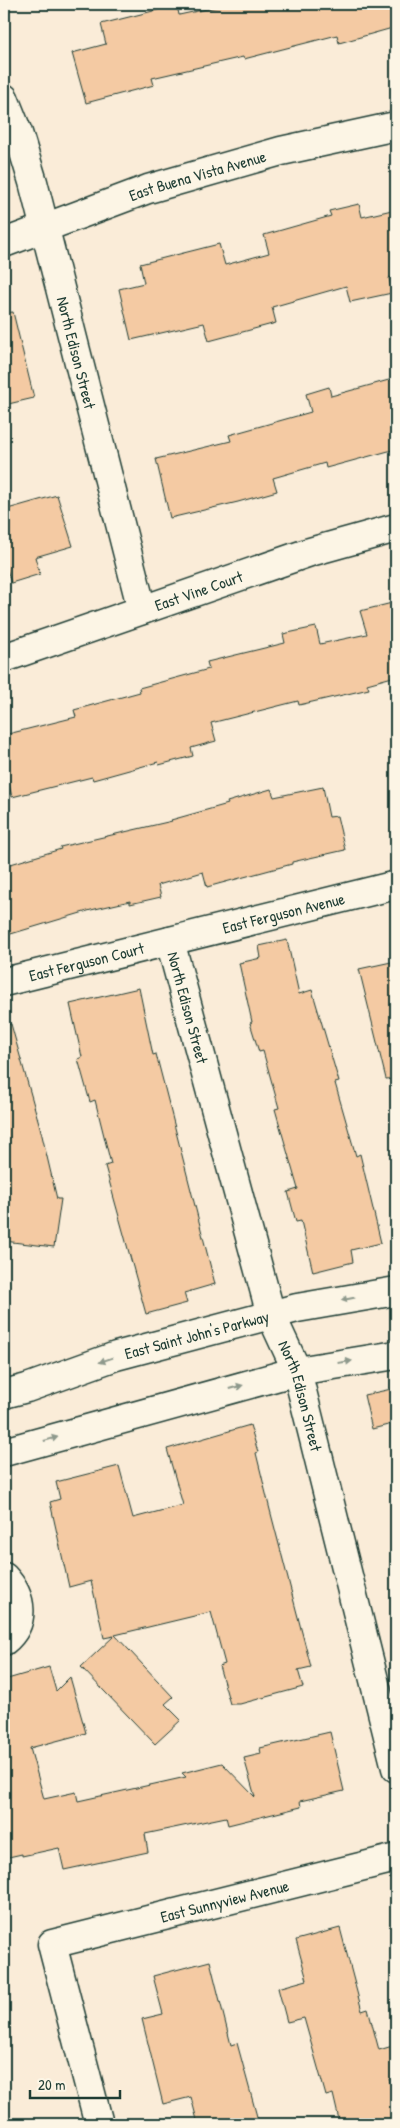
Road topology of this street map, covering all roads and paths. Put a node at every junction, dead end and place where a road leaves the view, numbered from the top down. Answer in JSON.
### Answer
{"nodes":[{"id":1,"x":4,"y":98,"type":"edge"},
{"id":2,"x":396,"y":126,"type":"edge"},
{"id":3,"x":44,"y":228,"type":"junction"},
{"id":4,"x":4,"y":243,"type":"edge"},
{"id":5,"x":396,"y":528,"type":"edge"},
{"id":6,"x":142,"y":610,"type":"junction"},
{"id":7,"x":4,"y":658,"type":"edge"},
{"id":8,"x":396,"y":885,"type":"edge"},
{"id":9,"x":170,"y":941,"type":"junction"},
{"id":10,"x":4,"y":982,"type":"edge"},
{"id":11,"x":396,"y":1291,"type":"edge"},
{"id":12,"x":271,"y":1315,"type":"junction"},
{"id":13,"x":396,"y":1355,"type":"edge"},
{"id":14,"x":297,"y":1371,"type":"junction"},
{"id":15,"x":4,"y":1394,"type":"edge"},
{"id":16,"x":4,"y":1452,"type":"edge"},
{"id":17,"x":4,"y":1577,"type":"edge"},
{"id":18,"x":4,"y":1641,"type":"edge"},
{"id":19,"x":396,"y":1768,"type":"edge"},
{"id":20,"x":396,"y":1858,"type":"edge"},
{"id":21,"x":98,"y":2124,"type":"edge"}],
"edges":[{"from":1,"to":3,"type":"street","name":"North Edison Street"},
{"from":2,"to":3,"type":"street","name":"East Buena Vista Avenue"},
{"from":3,"to":4,"type":"street","name":"East Buena Vista Avenue"},
{"from":3,"to":6,"type":"street","name":"North Edison Street"},
{"from":5,"to":6,"type":"street","name":"East Vine Court"},
{"from":6,"to":7,"type":"street","name":"East Vine Court"},
{"from":8,"to":9,"type":"street","name":"East Ferguson Avenue"},
{"from":9,"to":10,"type":"street","name":"East Ferguson Court"},
{"from":9,"to":12,"type":"street","name":"North Edison Street"},
{"from":11,"to":12,"type":"street","name":"East Saint John's Parkway","one_way":true},
{"from":12,"to":14,"type":"street","name":"North Edison Street"},
{"from":12,"to":15,"type":"street","name":"East Saint John's Parkway","one_way":true},
{"from":14,"to":13,"type":"street","one_way":true},
{"from":16,"to":14,"type":"street","one_way":true},
{"from":14,"to":19,"type":"street","name":"North Edison Street"},
{"from":17,"to":18,"type":"street"},
{"from":20,"to":21,"type":"street","name":"East Sunnyview Avenue"}]}
